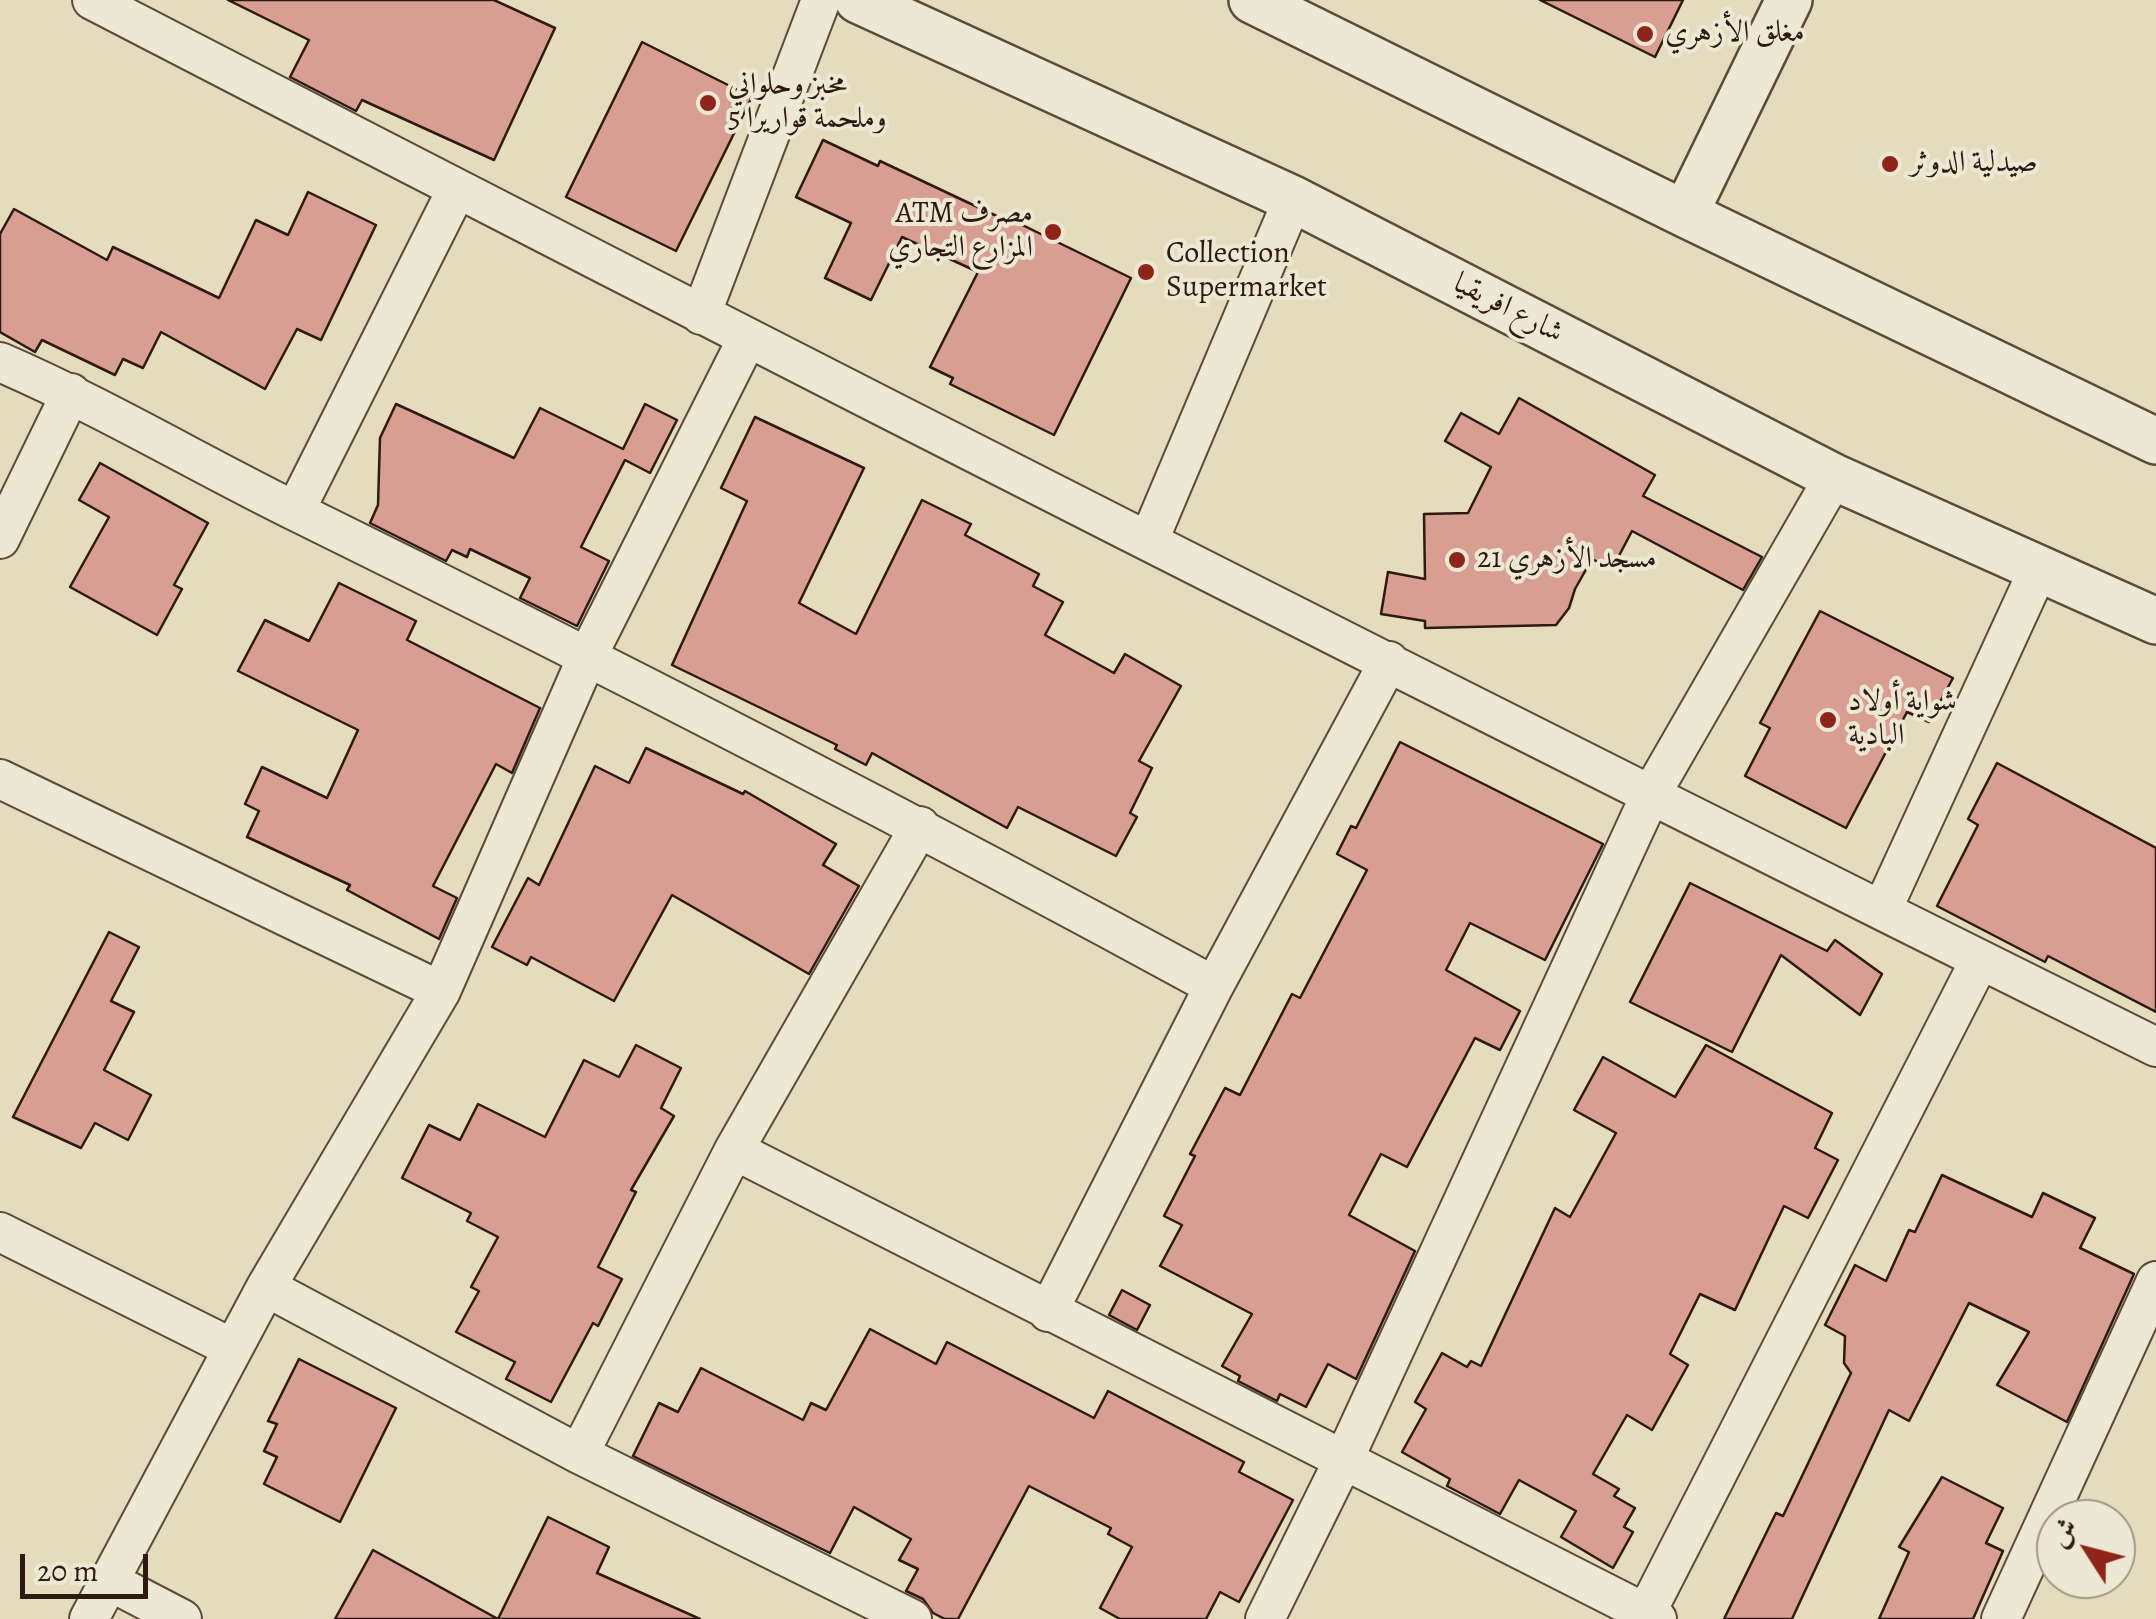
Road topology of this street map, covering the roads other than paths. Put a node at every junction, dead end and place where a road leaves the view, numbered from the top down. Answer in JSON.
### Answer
{"nodes":[{"id":1,"x":92,"y":0,"type":"edge"},
{"id":2,"x":821,"y":0,"type":"edge"},
{"id":3,"x":858,"y":0,"type":"edge"},
{"id":4,"x":1252,"y":0,"type":"edge"},
{"id":5,"x":1789,"y":0,"type":"edge"},
{"id":6,"x":457,"y":189,"type":"junction"},
{"id":7,"x":1293,"y":199,"type":"junction"},
{"id":8,"x":1685,"y":214,"type":"junction"},
{"id":9,"x":702,"y":315,"type":"junction"},
{"id":10,"x":747,"y":340,"type":"junction"},
{"id":11,"x":0,"y":362,"type":"edge"},
{"id":12,"x":71,"y":393,"type":"junction"},
{"id":13,"x":2156,"y":441,"type":"edge"},
{"id":14,"x":1834,"y":477,"type":"junction"},
{"id":15,"x":295,"y":510,"type":"junction"},
{"id":16,"x":0,"y":538,"type":"edge"},
{"id":17,"x":1149,"y":540,"type":"junction"},
{"id":18,"x":2040,"y":566,"type":"junction"},
{"id":19,"x":2156,"y":621,"type":"edge"},
{"id":20,"x":588,"y":655,"type":"junction"},
{"id":21,"x":1389,"y":661,"type":"junction"},
{"id":22,"x":0,"y":779,"type":"edge"},
{"id":23,"x":1650,"y":796,"type":"junction"},
{"id":24,"x":920,"y":826,"type":"junction"},
{"id":25,"x":1882,"y":910,"type":"junction"},
{"id":26,"x":1980,"y":960,"type":"junction"},
{"id":27,"x":1214,"y":986,"type":"junction"},
{"id":28,"x":440,"y":991,"type":"junction"},
{"id":29,"x":2156,"y":1047,"type":"edge"},
{"id":30,"x":734,"y":1150,"type":"junction"},
{"id":31,"x":0,"y":1232,"type":"edge"},
{"id":32,"x":2156,"y":1281,"type":"edge"},
{"id":33,"x":266,"y":1286,"type":"junction"},
{"id":34,"x":1048,"y":1312,"type":"junction"},
{"id":35,"x":232,"y":1348,"type":"junction"},
{"id":36,"x":579,"y":1454,"type":"junction"},
{"id":37,"x":1344,"y":1459,"type":"junction"},
{"id":38,"x":109,"y":1581,"type":"junction"},
{"id":39,"x":1649,"y":1617,"type":"edge"},
{"id":40,"x":910,"y":1618,"type":"edge"},
{"id":41,"x":90,"y":1619,"type":"edge"},
{"id":42,"x":182,"y":1619,"type":"edge"},
{"id":43,"x":1265,"y":1619,"type":"edge"},
{"id":44,"x":2001,"y":1619,"type":"edge"}],
"edges":[{"from":1,"to":6,"type":"street"},
{"from":2,"to":9,"type":"street"},
{"from":3,"to":7,"type":"street","name":"شارع افريقيا"},
{"from":4,"to":8,"type":"street"},
{"from":5,"to":8,"type":"street"},
{"from":6,"to":9,"type":"street"},
{"from":6,"to":15,"type":"street"},
{"from":7,"to":14,"type":"street","name":"شارع افريقيا"},
{"from":7,"to":17,"type":"street"},
{"from":8,"to":13,"type":"street"},
{"from":9,"to":10,"type":"street"},
{"from":10,"to":17,"type":"street"},
{"from":10,"to":20,"type":"street"},
{"from":11,"to":12,"type":"street"},
{"from":12,"to":15,"type":"street"},
{"from":12,"to":16,"type":"street"},
{"from":14,"to":18,"type":"street","name":"شارع افريقيا"},
{"from":14,"to":23,"type":"street"},
{"from":15,"to":20,"type":"street"},
{"from":17,"to":21,"type":"street"},
{"from":18,"to":19,"type":"street","name":"شارع افريقيا"},
{"from":18,"to":25,"type":"street"},
{"from":20,"to":24,"type":"street"},
{"from":20,"to":28,"type":"street"},
{"from":21,"to":23,"type":"street"},
{"from":21,"to":27,"type":"street"},
{"from":22,"to":28,"type":"street"},
{"from":23,"to":25,"type":"street"},
{"from":23,"to":37,"type":"street"},
{"from":24,"to":27,"type":"street"},
{"from":24,"to":30,"type":"street"},
{"from":25,"to":26,"type":"street"},
{"from":26,"to":29,"type":"street"},
{"from":26,"to":39,"type":"street"},
{"from":27,"to":34,"type":"street"},
{"from":28,"to":33,"type":"street"},
{"from":30,"to":34,"type":"street"},
{"from":30,"to":36,"type":"street"},
{"from":31,"to":35,"type":"street"},
{"from":32,"to":44,"type":"street"},
{"from":33,"to":35,"type":"street"},
{"from":33,"to":36,"type":"street"},
{"from":34,"to":37,"type":"street"},
{"from":35,"to":38,"type":"street"},
{"from":36,"to":40,"type":"street"},
{"from":37,"to":39,"type":"street"},
{"from":37,"to":43,"type":"street"},
{"from":38,"to":41,"type":"street"},
{"from":38,"to":42,"type":"street"}]}
